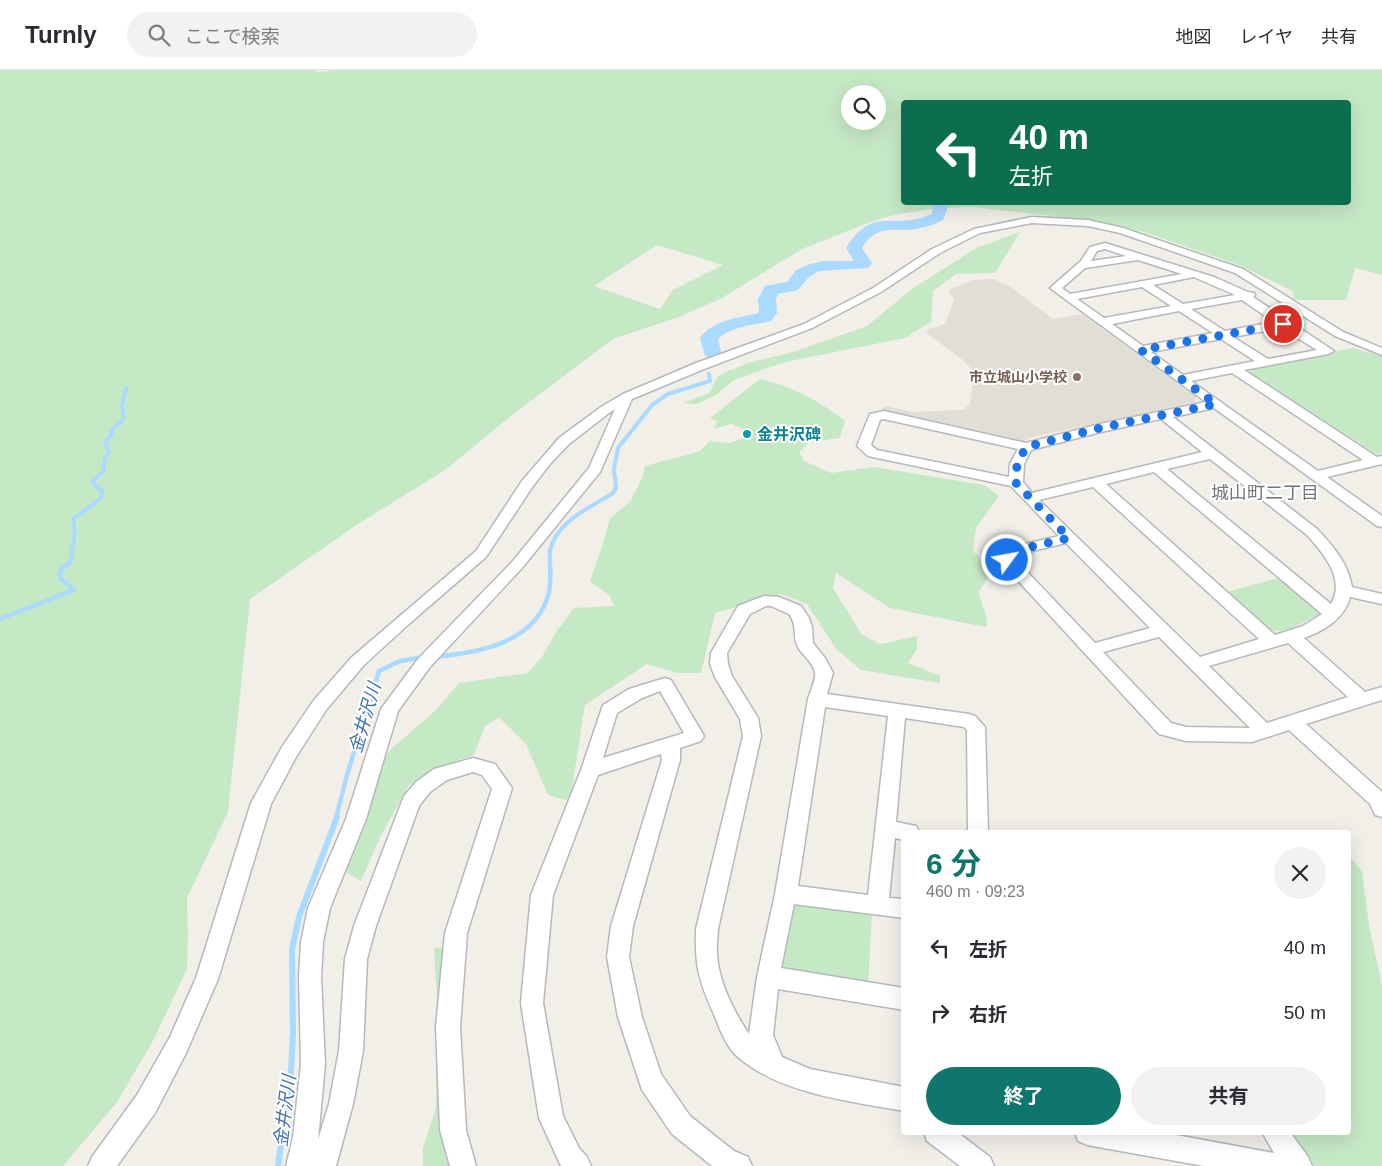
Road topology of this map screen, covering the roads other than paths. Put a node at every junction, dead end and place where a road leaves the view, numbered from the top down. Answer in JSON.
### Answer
{"nodes":[{"id":1,"x":1140,"y":256,"type":"junction"},
{"id":2,"x":1081,"y":266,"type":"junction"},
{"id":3,"x":1195,"y":274,"type":"junction"},
{"id":4,"x":1143,"y":283,"type":"junction"},
{"id":5,"x":1271,"y":291,"type":"junction"},
{"id":6,"x":1245,"y":296,"type":"junction"},
{"id":7,"x":1068,"y":297,"type":"junction"},
{"id":8,"x":1181,"y":308,"type":"junction"},
{"id":9,"x":1102,"y":322,"type":"junction"},
{"id":10,"x":1283,"y":324,"type":"junction"},
{"id":11,"x":1223,"y":335,"type":"junction"},
{"id":12,"x":1141,"y":350,"type":"junction"},
{"id":13,"x":1382,"y":352,"type":"edge"},
{"id":14,"x":1266,"y":363,"type":"junction"},
{"id":15,"x":1234,"y":369,"type":"junction"},
{"id":16,"x":1181,"y":379,"type":"junction"},
{"id":17,"x":627,"y":397,"type":"junction"},
{"id":18,"x":1216,"y":404,"type":"junction"},
{"id":19,"x":1164,"y":415,"type":"junction"},
{"id":20,"x":1026,"y":447,"type":"junction"},
{"id":21,"x":1213,"y":454,"type":"junction"},
{"id":22,"x":1379,"y":461,"type":"edge"},
{"id":23,"x":1157,"y":468,"type":"junction"},
{"id":24,"x":1316,"y":476,"type":"junction"},
{"id":25,"x":1095,"y":482,"type":"junction"},
{"id":26,"x":1016,"y":483,"type":"junction"},
{"id":27,"x":1029,"y":498,"type":"junction"},
{"id":28,"x":1382,"y":523,"type":"edge"},
{"id":29,"x":1069,"y":538,"type":"junction"},
{"id":30,"x":1344,"y":590,"type":"junction"},
{"id":31,"x":1382,"y":599,"type":"edge"},
{"id":32,"x":1333,"y":614,"type":"junction"},
{"id":33,"x":1163,"y":630,"type":"junction"},
{"id":34,"x":1291,"y":636,"type":"junction"},
{"id":35,"x":1272,"y":641,"type":"junction"},
{"id":36,"x":1091,"y":650,"type":"junction"},
{"id":37,"x":1196,"y":664,"type":"junction"},
{"id":38,"x":1382,"y":693,"type":"edge"},
{"id":39,"x":817,"y":699,"type":"junction"},
{"id":40,"x":1362,"y":700,"type":"junction"},
{"id":41,"x":897,"y":711,"type":"junction"},
{"id":42,"x":1293,"y":723,"type":"junction"},
{"id":43,"x":1264,"y":731,"type":"junction"},
{"id":44,"x":670,"y":744,"type":"junction"},
{"id":45,"x":590,"y":770,"type":"junction"},
{"id":46,"x":1380,"y":802,"type":"edge"},
{"id":47,"x":886,"y":829,"type":"junction"},
{"id":48,"x":978,"y":830,"type":"edge"},
{"id":49,"x":901,"y":831,"type":"edge"},
{"id":50,"x":786,"y":894,"type":"junction"},
{"id":51,"x":878,"y":905,"type":"junction"},
{"id":52,"x":901,"y":909,"type":"edge"},
{"id":53,"x":768,"y":977,"type":"junction"},
{"id":54,"x":901,"y":999,"type":"edge"},
{"id":55,"x":773,"y":1065,"type":"junction"},
{"id":56,"x":900,"y":1101,"type":"edge"},
{"id":57,"x":940,"y":1135,"type":"edge"},
{"id":58,"x":1104,"y":1135,"type":"edge"},
{"id":59,"x":1276,"y":1135,"type":"edge"},
{"id":60,"x":101,"y":1166,"type":"edge"},
{"id":61,"x":299,"y":1166,"type":"edge"},
{"id":62,"x":323,"y":1166,"type":"edge"},
{"id":63,"x":463,"y":1166,"type":"edge"},
{"id":64,"x":578,"y":1166,"type":"edge"},
{"id":65,"x":739,"y":1166,"type":"edge"},
{"id":66,"x":980,"y":1166,"type":"edge"},
{"id":67,"x":1274,"y":1166,"type":"edge"},
{"id":68,"x":1299,"y":1166,"type":"edge"}],
"edges":[{"from":1,"to":2,"type":"street"},
{"from":1,"to":2,"type":"street"},
{"from":1,"to":3,"type":"street"},
{"from":2,"to":7,"type":"street"},
{"from":3,"to":4,"type":"street"},
{"from":3,"to":6,"type":"street"},
{"from":4,"to":7,"type":"street"},
{"from":4,"to":8,"type":"street"},
{"from":5,"to":6,"type":"street"},
{"from":5,"to":13,"type":"street"},
{"from":5,"to":17,"type":"street"},
{"from":6,"to":8,"type":"street"},
{"from":6,"to":10,"type":"street"},
{"from":7,"to":9,"type":"street"},
{"from":8,"to":9,"type":"street"},
{"from":8,"to":11,"type":"street"},
{"from":9,"to":12,"type":"street"},
{"from":10,"to":11,"type":"street"},
{"from":10,"to":14,"type":"street"},
{"from":11,"to":12,"type":"street"},
{"from":11,"to":14,"type":"street"},
{"from":12,"to":16,"type":"street"},
{"from":14,"to":15,"type":"street"},
{"from":15,"to":16,"type":"street"},
{"from":15,"to":22,"type":"street"},
{"from":16,"to":18,"type":"street"},
{"from":17,"to":60,"type":"street"},
{"from":17,"to":61,"type":"street"},
{"from":18,"to":19,"type":"street"},
{"from":18,"to":24,"type":"street"},
{"from":19,"to":20,"type":"street"},
{"from":19,"to":21,"type":"street"},
{"from":20,"to":26,"type":"street"},
{"from":20,"to":26,"type":"street"},
{"from":21,"to":23,"type":"street"},
{"from":21,"to":30,"type":"street"},
{"from":22,"to":24,"type":"street"},
{"from":23,"to":25,"type":"street"},
{"from":23,"to":32,"type":"street"},
{"from":24,"to":28,"type":"street"},
{"from":25,"to":27,"type":"street"},
{"from":25,"to":35,"type":"street"},
{"from":26,"to":27,"type":"street"},
{"from":27,"to":29,"type":"street"},
{"from":29,"to":33,"type":"street"},
{"from":29,"to":36,"type":"street"},
{"from":30,"to":31,"type":"street"},
{"from":30,"to":32,"type":"street"},
{"from":32,"to":34,"type":"street"},
{"from":33,"to":36,"type":"street"},
{"from":33,"to":37,"type":"street"},
{"from":34,"to":35,"type":"street"},
{"from":34,"to":40,"type":"street"},
{"from":35,"to":37,"type":"street"},
{"from":36,"to":43,"type":"street"},
{"from":37,"to":43,"type":"street"},
{"from":38,"to":40,"type":"street"},
{"from":39,"to":41,"type":"street"},
{"from":39,"to":50,"type":"street"},
{"from":39,"to":55,"type":"street"},
{"from":40,"to":42,"type":"street"},
{"from":41,"to":47,"type":"street"},
{"from":41,"to":48,"type":"street"},
{"from":42,"to":43,"type":"street"},
{"from":42,"to":46,"type":"street"},
{"from":44,"to":45,"type":"street"},
{"from":44,"to":45,"type":"street"},
{"from":44,"to":65,"type":"street"},
{"from":45,"to":64,"type":"street"},
{"from":47,"to":49,"type":"street"},
{"from":47,"to":51,"type":"street"},
{"from":50,"to":51,"type":"street"},
{"from":50,"to":53,"type":"street"},
{"from":51,"to":52,"type":"street"},
{"from":53,"to":54,"type":"street"},
{"from":53,"to":55,"type":"street"},
{"from":55,"to":56,"type":"street"},
{"from":57,"to":66,"type":"street"},
{"from":58,"to":67,"type":"street"},
{"from":59,"to":68,"type":"street"},
{"from":62,"to":63,"type":"street"}]}
